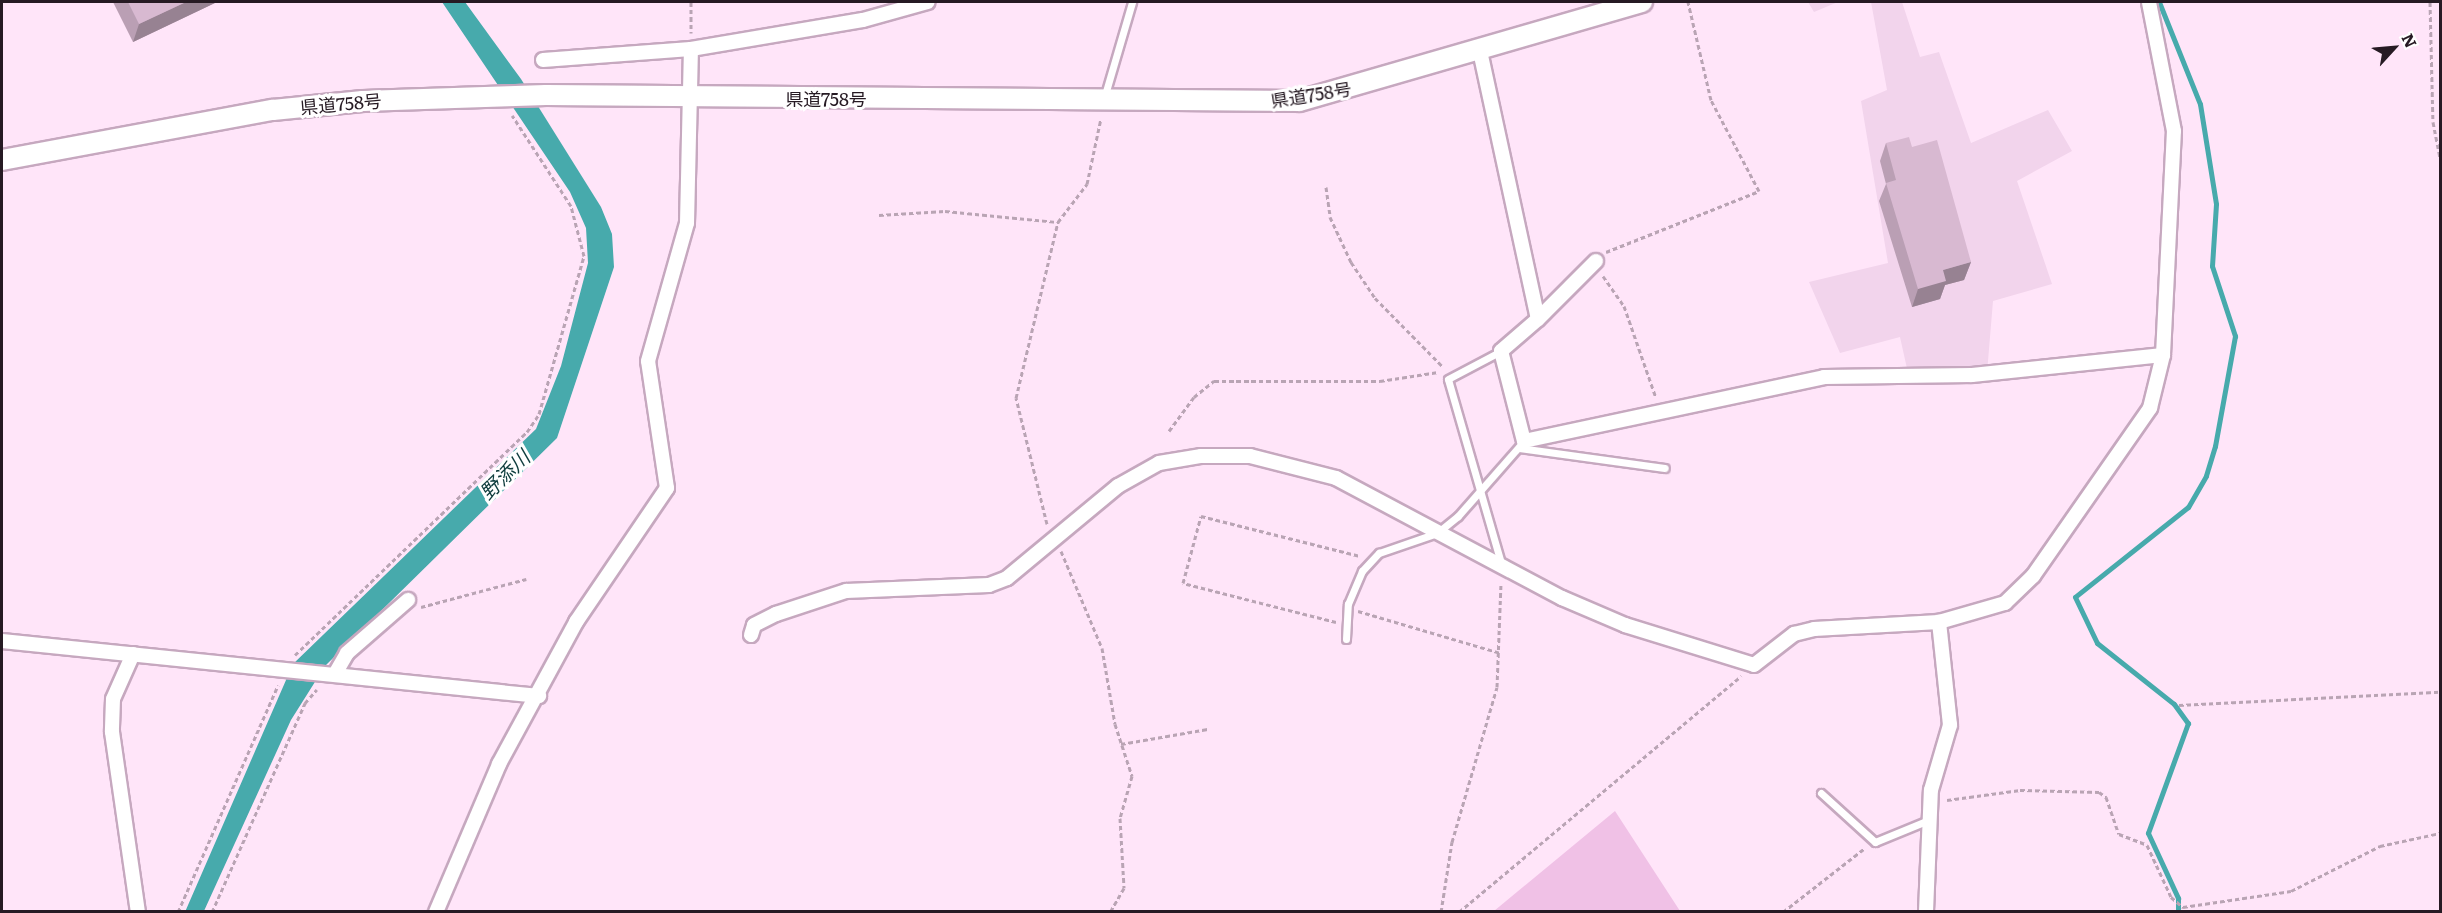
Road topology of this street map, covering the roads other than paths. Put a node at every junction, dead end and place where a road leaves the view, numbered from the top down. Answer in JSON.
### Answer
{"nodes":[{"id":1,"x":928,"y":2,"type":"edge"},
{"id":2,"x":1132,"y":2,"type":"edge"},
{"id":3,"x":1642,"y":2,"type":"edge"},
{"id":4,"x":2149,"y":2,"type":"edge"},
{"id":5,"x":691,"y":49,"type":"junction"},
{"id":6,"x":1480,"y":51,"type":"junction"},
{"id":7,"x":543,"y":60,"type":"dead end"},
{"id":8,"x":688,"y":98,"type":"junction"},
{"id":9,"x":1103,"y":101,"type":"junction"},
{"id":10,"x":2,"y":160,"type":"edge"},
{"id":11,"x":1594,"y":264,"type":"road end"},
{"id":12,"x":1538,"y":319,"type":"junction"},
{"id":13,"x":1501,"y":351,"type":"junction"},
{"id":14,"x":2163,"y":355,"type":"junction"},
{"id":15,"x":1521,"y":444,"type":"junction"},
{"id":16,"x":1665,"y":468,"type":"dead end"},
{"id":17,"x":1481,"y":489,"type":"junction"},
{"id":18,"x":1437,"y":533,"type":"junction"},
{"id":19,"x":1501,"y":563,"type":"junction"},
{"id":20,"x":403,"y":604,"type":"road end"},
{"id":21,"x":1939,"y":622,"type":"junction"},
{"id":22,"x":751,"y":634,"type":"dead end"},
{"id":23,"x":1346,"y":639,"type":"dead end"},
{"id":24,"x":2,"y":641,"type":"edge"},
{"id":25,"x":133,"y":654,"type":"junction"},
{"id":26,"x":330,"y":674,"type":"junction"},
{"id":27,"x":539,"y":696,"type":"junction"},
{"id":28,"x":1821,"y":793,"type":"dead end"},
{"id":29,"x":1929,"y":820,"type":"junction"},
{"id":30,"x":138,"y":912,"type":"edge"},
{"id":31,"x":435,"y":912,"type":"edge"},
{"id":32,"x":1926,"y":912,"type":"edge"}],
"edges":[{"from":1,"to":5,"type":"street"},
{"from":2,"to":9,"type":"lane"},
{"from":3,"to":6,"type":"main road","name":"県道758号"},
{"from":4,"to":14,"type":"street"},
{"from":5,"to":7,"type":"street"},
{"from":5,"to":8,"type":"street"},
{"from":6,"to":9,"type":"main road","name":"県道758号"},
{"from":6,"to":12,"type":"street"},
{"from":8,"to":9,"type":"main road","name":"県道758号"},
{"from":8,"to":10,"type":"main road","name":"県道758号"},
{"from":8,"to":27,"type":"street"},
{"from":11,"to":12,"type":"street"},
{"from":12,"to":13,"type":"street"},
{"from":13,"to":15,"type":"street"},
{"from":13,"to":17,"type":"lane"},
{"from":14,"to":15,"type":"street"},
{"from":14,"to":21,"type":"street"},
{"from":15,"to":16,"type":"lane"},
{"from":15,"to":17,"type":"lane"},
{"from":17,"to":18,"type":"lane"},
{"from":17,"to":19,"type":"lane"},
{"from":18,"to":19,"type":"street"},
{"from":18,"to":22,"type":"street"},
{"from":18,"to":23,"type":"lane"},
{"from":19,"to":21,"type":"street"},
{"from":20,"to":26,"type":"street"},
{"from":21,"to":29,"type":"street"},
{"from":24,"to":25,"type":"street"},
{"from":25,"to":26,"type":"street"},
{"from":25,"to":30,"type":"street"},
{"from":26,"to":27,"type":"street"},
{"from":27,"to":31,"type":"street"},
{"from":28,"to":29,"type":"lane"},
{"from":29,"to":32,"type":"street"}]}
